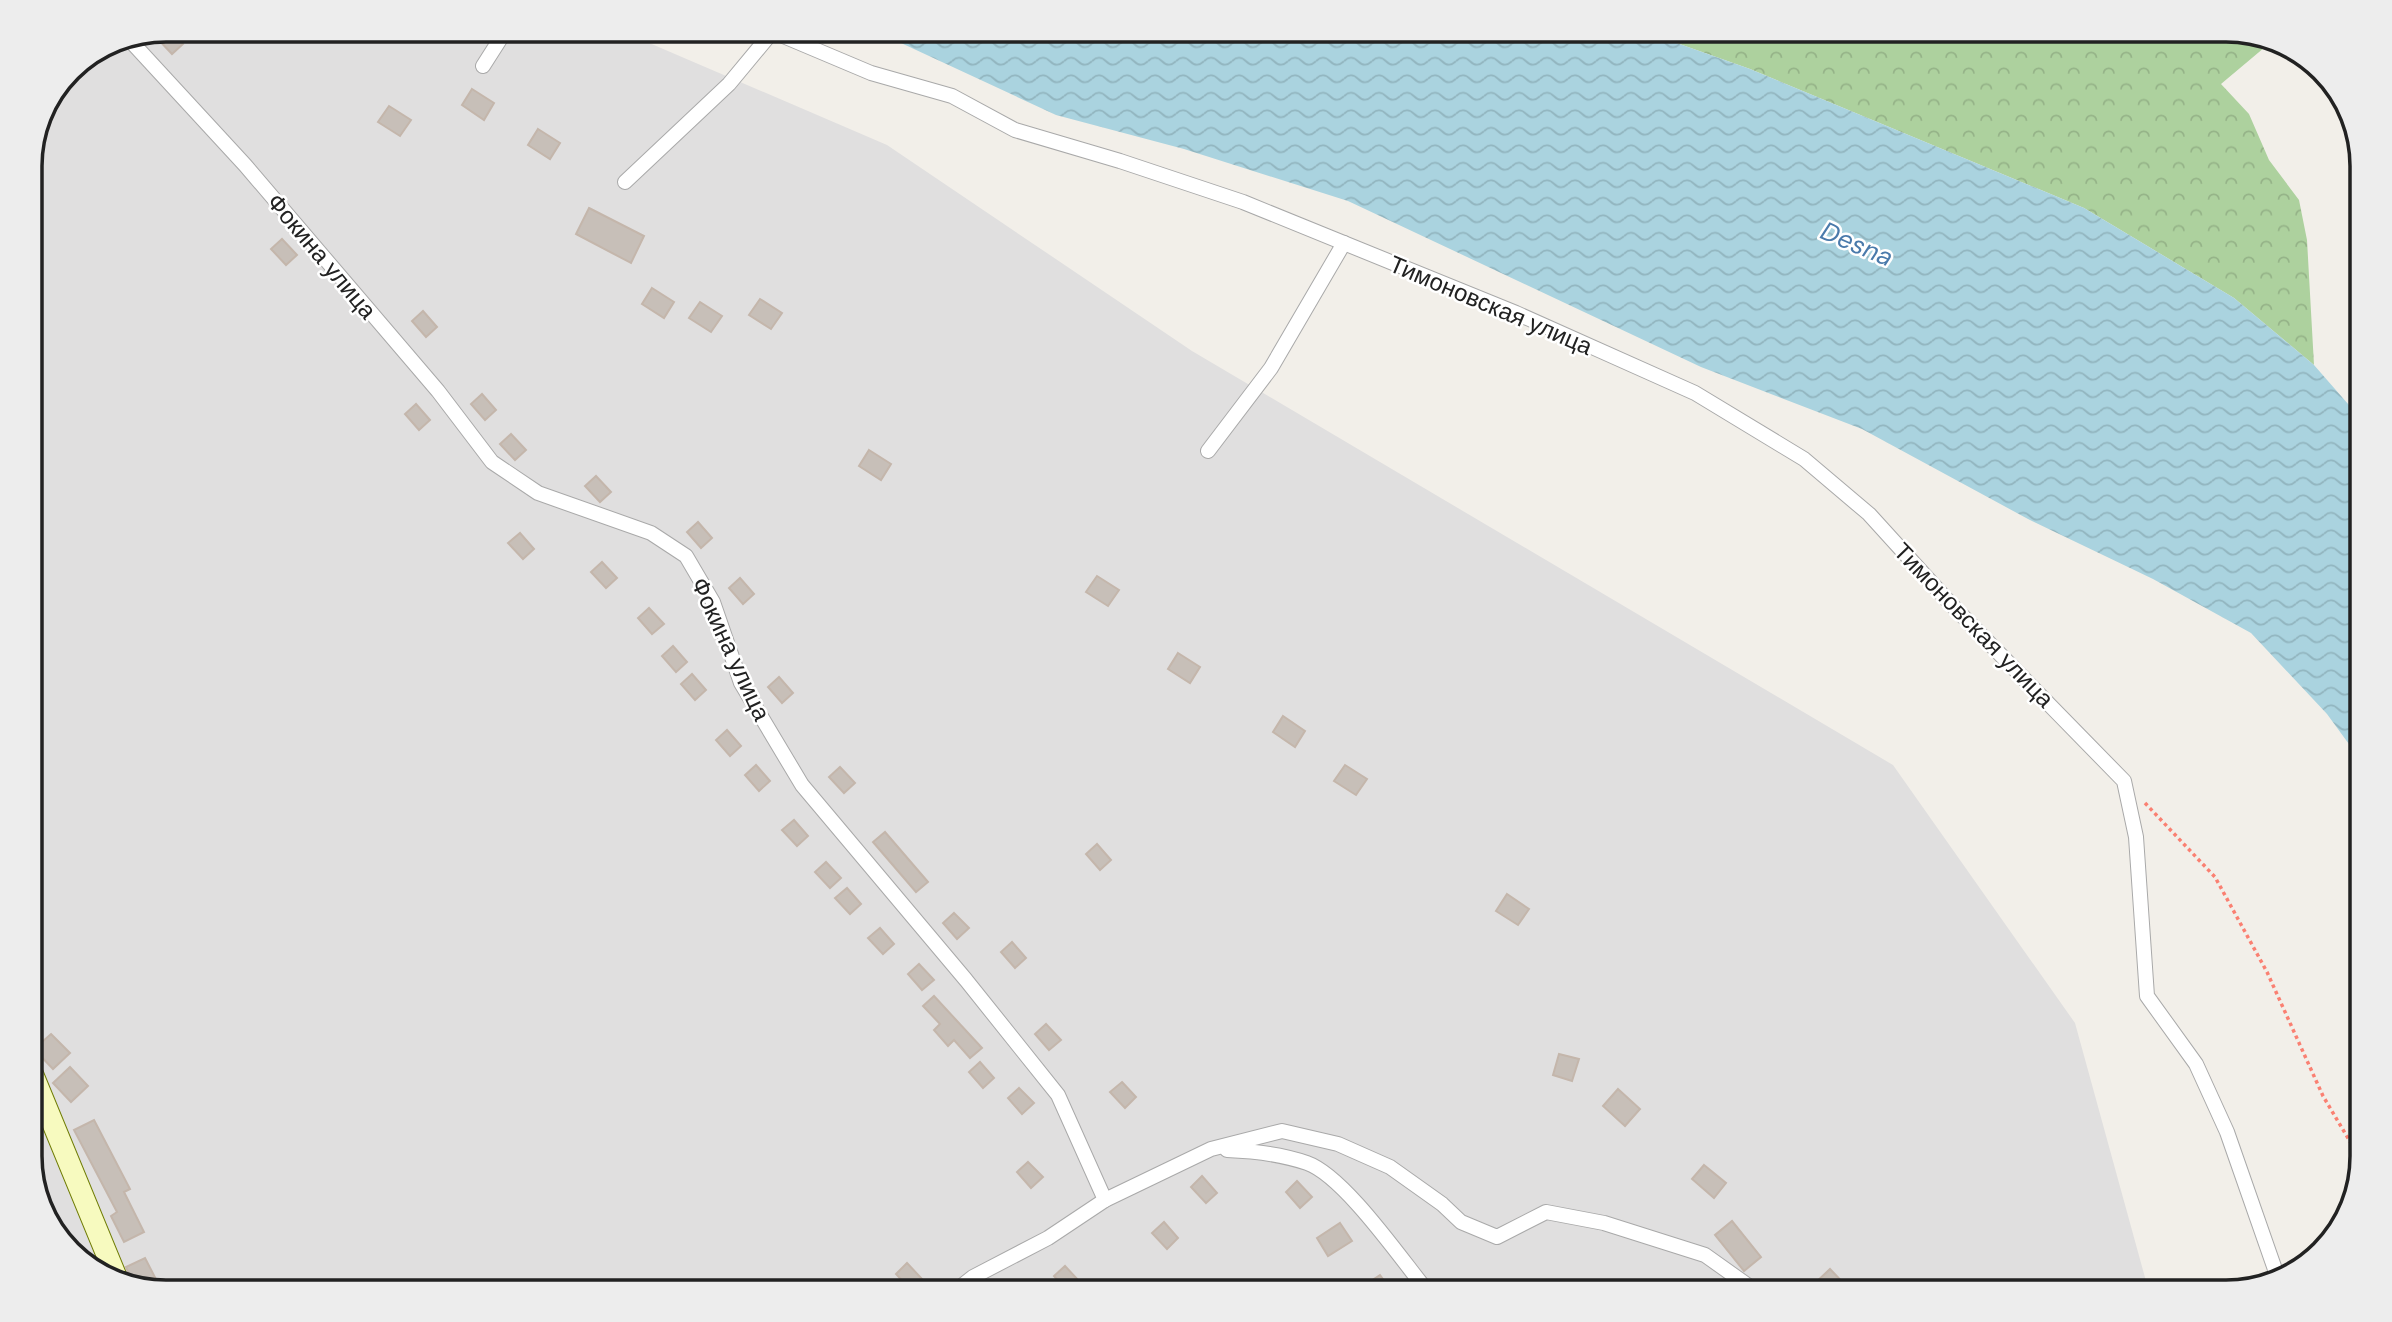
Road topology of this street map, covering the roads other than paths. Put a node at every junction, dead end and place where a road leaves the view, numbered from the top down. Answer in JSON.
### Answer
{"nodes":[{"id":1,"x":498,"y":42,"type":"edge"},
{"id":2,"x":762,"y":42,"type":"edge"},
{"id":3,"x":797,"y":42,"type":"edge"},
{"id":4,"x":135,"y":46,"type":"edge"},
{"id":5,"x":483,"y":66,"type":"dead end"},
{"id":6,"x":625,"y":183,"type":"dead end"},
{"id":7,"x":1345,"y":243,"type":"junction"},
{"id":8,"x":1208,"y":451,"type":"dead end"},
{"id":9,"x":42,"y":1097,"type":"edge"},
{"id":10,"x":1211,"y":1149,"type":"junction"},
{"id":11,"x":1105,"y":1200,"type":"junction"},
{"id":12,"x":112,"y":1268,"type":"edge"},
{"id":13,"x":2275,"y":1270,"type":"edge"},
{"id":14,"x":970,"y":1280,"type":"edge"},
{"id":15,"x":1418,"y":1280,"type":"edge"},
{"id":16,"x":1739,"y":1280,"type":"edge"}],
"edges":[{"from":1,"to":5,"type":"street"},
{"from":2,"to":6,"type":"street","name":"Тимоновская улица"},
{"from":3,"to":7,"type":"street","name":"Тимоновская улица"},
{"from":4,"to":11,"type":"street","name":"Фокина улица"},
{"from":7,"to":8,"type":"street"},
{"from":7,"to":13,"type":"street","name":"Тимоновская улица"},
{"from":9,"to":12,"type":"street"},
{"from":10,"to":11,"type":"street"},
{"from":10,"to":15,"type":"street"},
{"from":10,"to":16,"type":"street"},
{"from":11,"to":14,"type":"street"}]}
